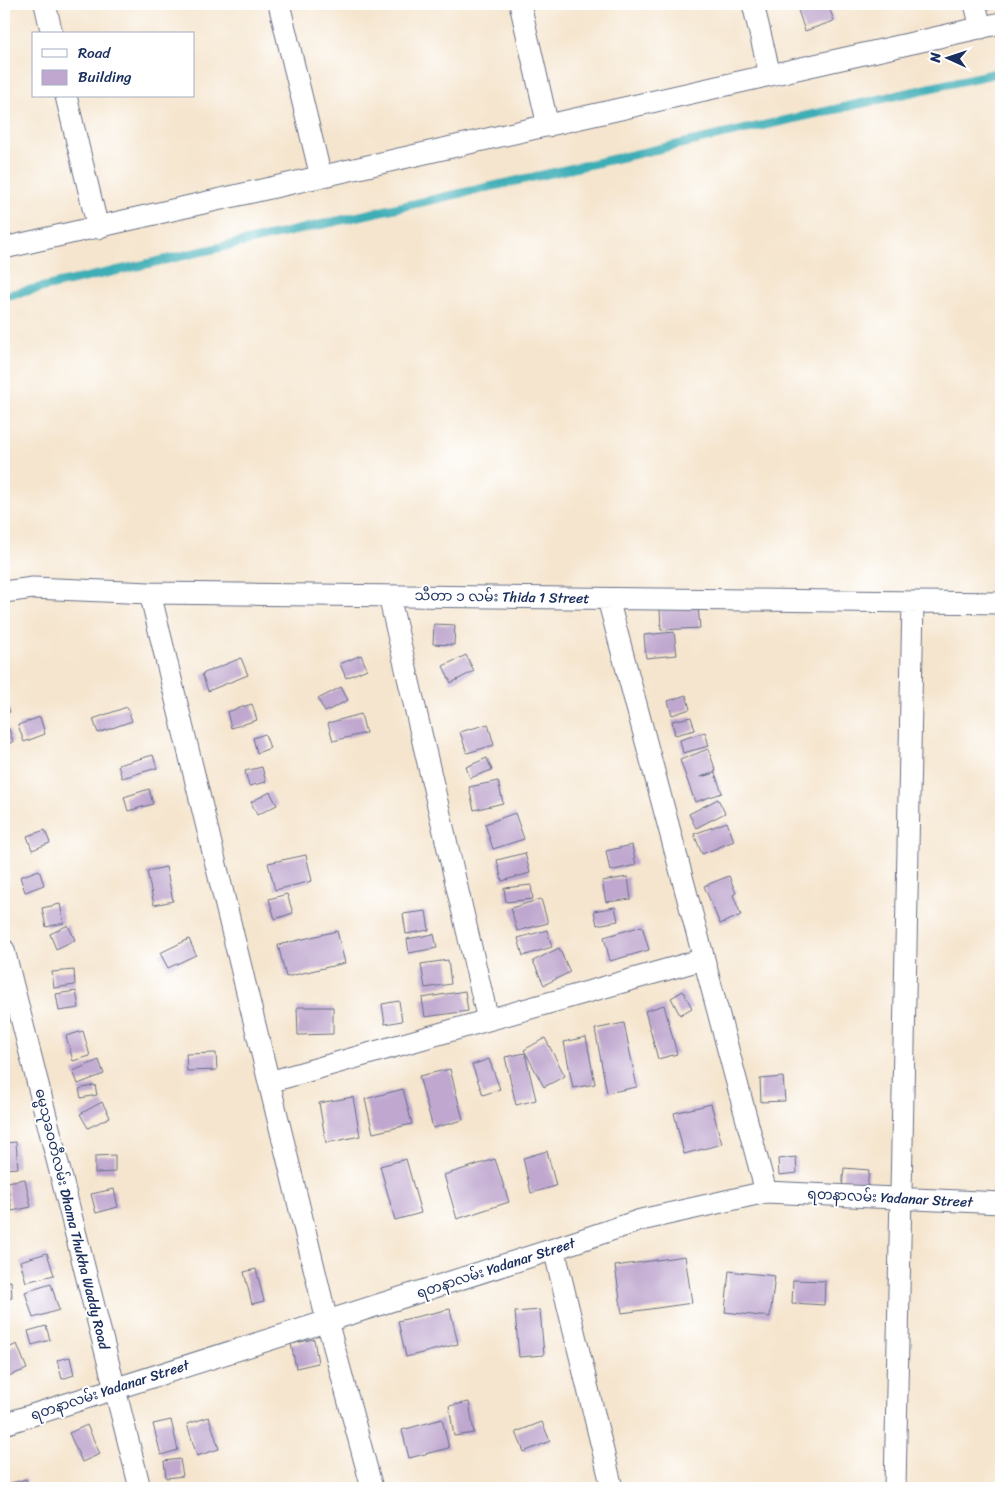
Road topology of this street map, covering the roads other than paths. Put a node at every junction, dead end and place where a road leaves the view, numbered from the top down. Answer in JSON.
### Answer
{"nodes":[{"id":1,"x":44,"y":4,"type":"edge"},
{"id":2,"x":279,"y":4,"type":"edge"},
{"id":3,"x":520,"y":4,"type":"edge"},
{"id":4,"x":753,"y":4,"type":"edge"},
{"id":5,"x":975,"y":4,"type":"edge"},
{"id":6,"x":991,"y":25,"type":"edge"},
{"id":7,"x":51,"y":32,"type":"edge"},
{"id":8,"x":770,"y":75,"type":"junction"},
{"id":9,"x":66,"y":98,"type":"edge"},
{"id":10,"x":548,"y":126,"type":"junction"},
{"id":11,"x":321,"y":177,"type":"junction"},
{"id":12,"x":98,"y":228,"type":"junction"},
{"id":13,"x":4,"y":248,"type":"edge"},
{"id":14,"x":4,"y":592,"type":"edge"},
{"id":15,"x":150,"y":593,"type":"junction"},
{"id":16,"x":390,"y":596,"type":"junction"},
{"id":17,"x":608,"y":599,"type":"junction"},
{"id":18,"x":913,"y":602,"type":"junction"},
{"id":19,"x":1001,"y":603,"type":"edge"},
{"id":20,"x":4,"y":950,"type":"edge"},
{"id":21,"x":704,"y":959,"type":"junction"},
{"id":22,"x":488,"y":1020,"type":"junction"},
{"id":23,"x":269,"y":1082,"type":"junction"},
{"id":24,"x":766,"y":1192,"type":"junction"},
{"id":25,"x":901,"y":1198,"type":"junction"},
{"id":26,"x":1001,"y":1203,"type":"edge"},
{"id":27,"x":554,"y":1249,"type":"junction"},
{"id":28,"x":327,"y":1321,"type":"junction"},
{"id":29,"x":115,"y":1388,"type":"junction"},
{"id":30,"x":4,"y":1424,"type":"edge"},
{"id":31,"x":140,"y":1488,"type":"edge"},
{"id":32,"x":372,"y":1488,"type":"edge"},
{"id":33,"x":612,"y":1488,"type":"edge"},
{"id":34,"x":895,"y":1488,"type":"edge"}],
"edges":[{"from":1,"to":7,"type":"street"},
{"from":2,"to":11,"type":"street"},
{"from":3,"to":10,"type":"street"},
{"from":4,"to":8,"type":"street"},
{"from":5,"to":6,"type":"street"},
{"from":6,"to":8,"type":"street"},
{"from":8,"to":10,"type":"street"},
{"from":9,"to":12,"type":"street"},
{"from":10,"to":11,"type":"street"},
{"from":11,"to":12,"type":"street"},
{"from":12,"to":13,"type":"street"},
{"from":14,"to":15,"type":"street","name":"သီတာ ၁ လမ်း Thida 1 Street"},
{"from":15,"to":16,"type":"street","name":"သီတာ ၁ လမ်း Thida 1 Street"},
{"from":15,"to":23,"type":"street"},
{"from":16,"to":17,"type":"street","name":"သီတာ ၁ လမ်း Thida 1 Street"},
{"from":16,"to":22,"type":"street"},
{"from":17,"to":18,"type":"street","name":"သီတာ ၁ လမ်း Thida 1 Street"},
{"from":17,"to":21,"type":"street"},
{"from":18,"to":19,"type":"street","name":"သီတာ ၁ လမ်း Thida 1 Street"},
{"from":18,"to":25,"type":"street"},
{"from":20,"to":29,"type":"street","name":"ဓမ္မသုခဝတီလမ်း Dhama Thukha Waddy Road"},
{"from":21,"to":22,"type":"street"},
{"from":21,"to":24,"type":"street"},
{"from":22,"to":23,"type":"street"},
{"from":23,"to":28,"type":"street"},
{"from":24,"to":25,"type":"street","name":"ရတနာလမ်း Yadanar Street"},
{"from":24,"to":27,"type":"street","name":"ရတနာလမ်း Yadanar Street"},
{"from":25,"to":26,"type":"street","name":"ရတနာလမ်း Yadanar Street"},
{"from":25,"to":34,"type":"street"},
{"from":27,"to":28,"type":"street","name":"ရတနာလမ်း Yadanar Street"},
{"from":27,"to":33,"type":"street"},
{"from":28,"to":29,"type":"street","name":"ရတနာလမ်း Yadanar Street"},
{"from":28,"to":32,"type":"street"},
{"from":29,"to":30,"type":"street","name":"ရတနာလမ်း Yadanar Street"},
{"from":29,"to":31,"type":"street","name":"ဓမ္မသုခဝတီလမ်း Dhama Thukha Waddy Road"}]}
